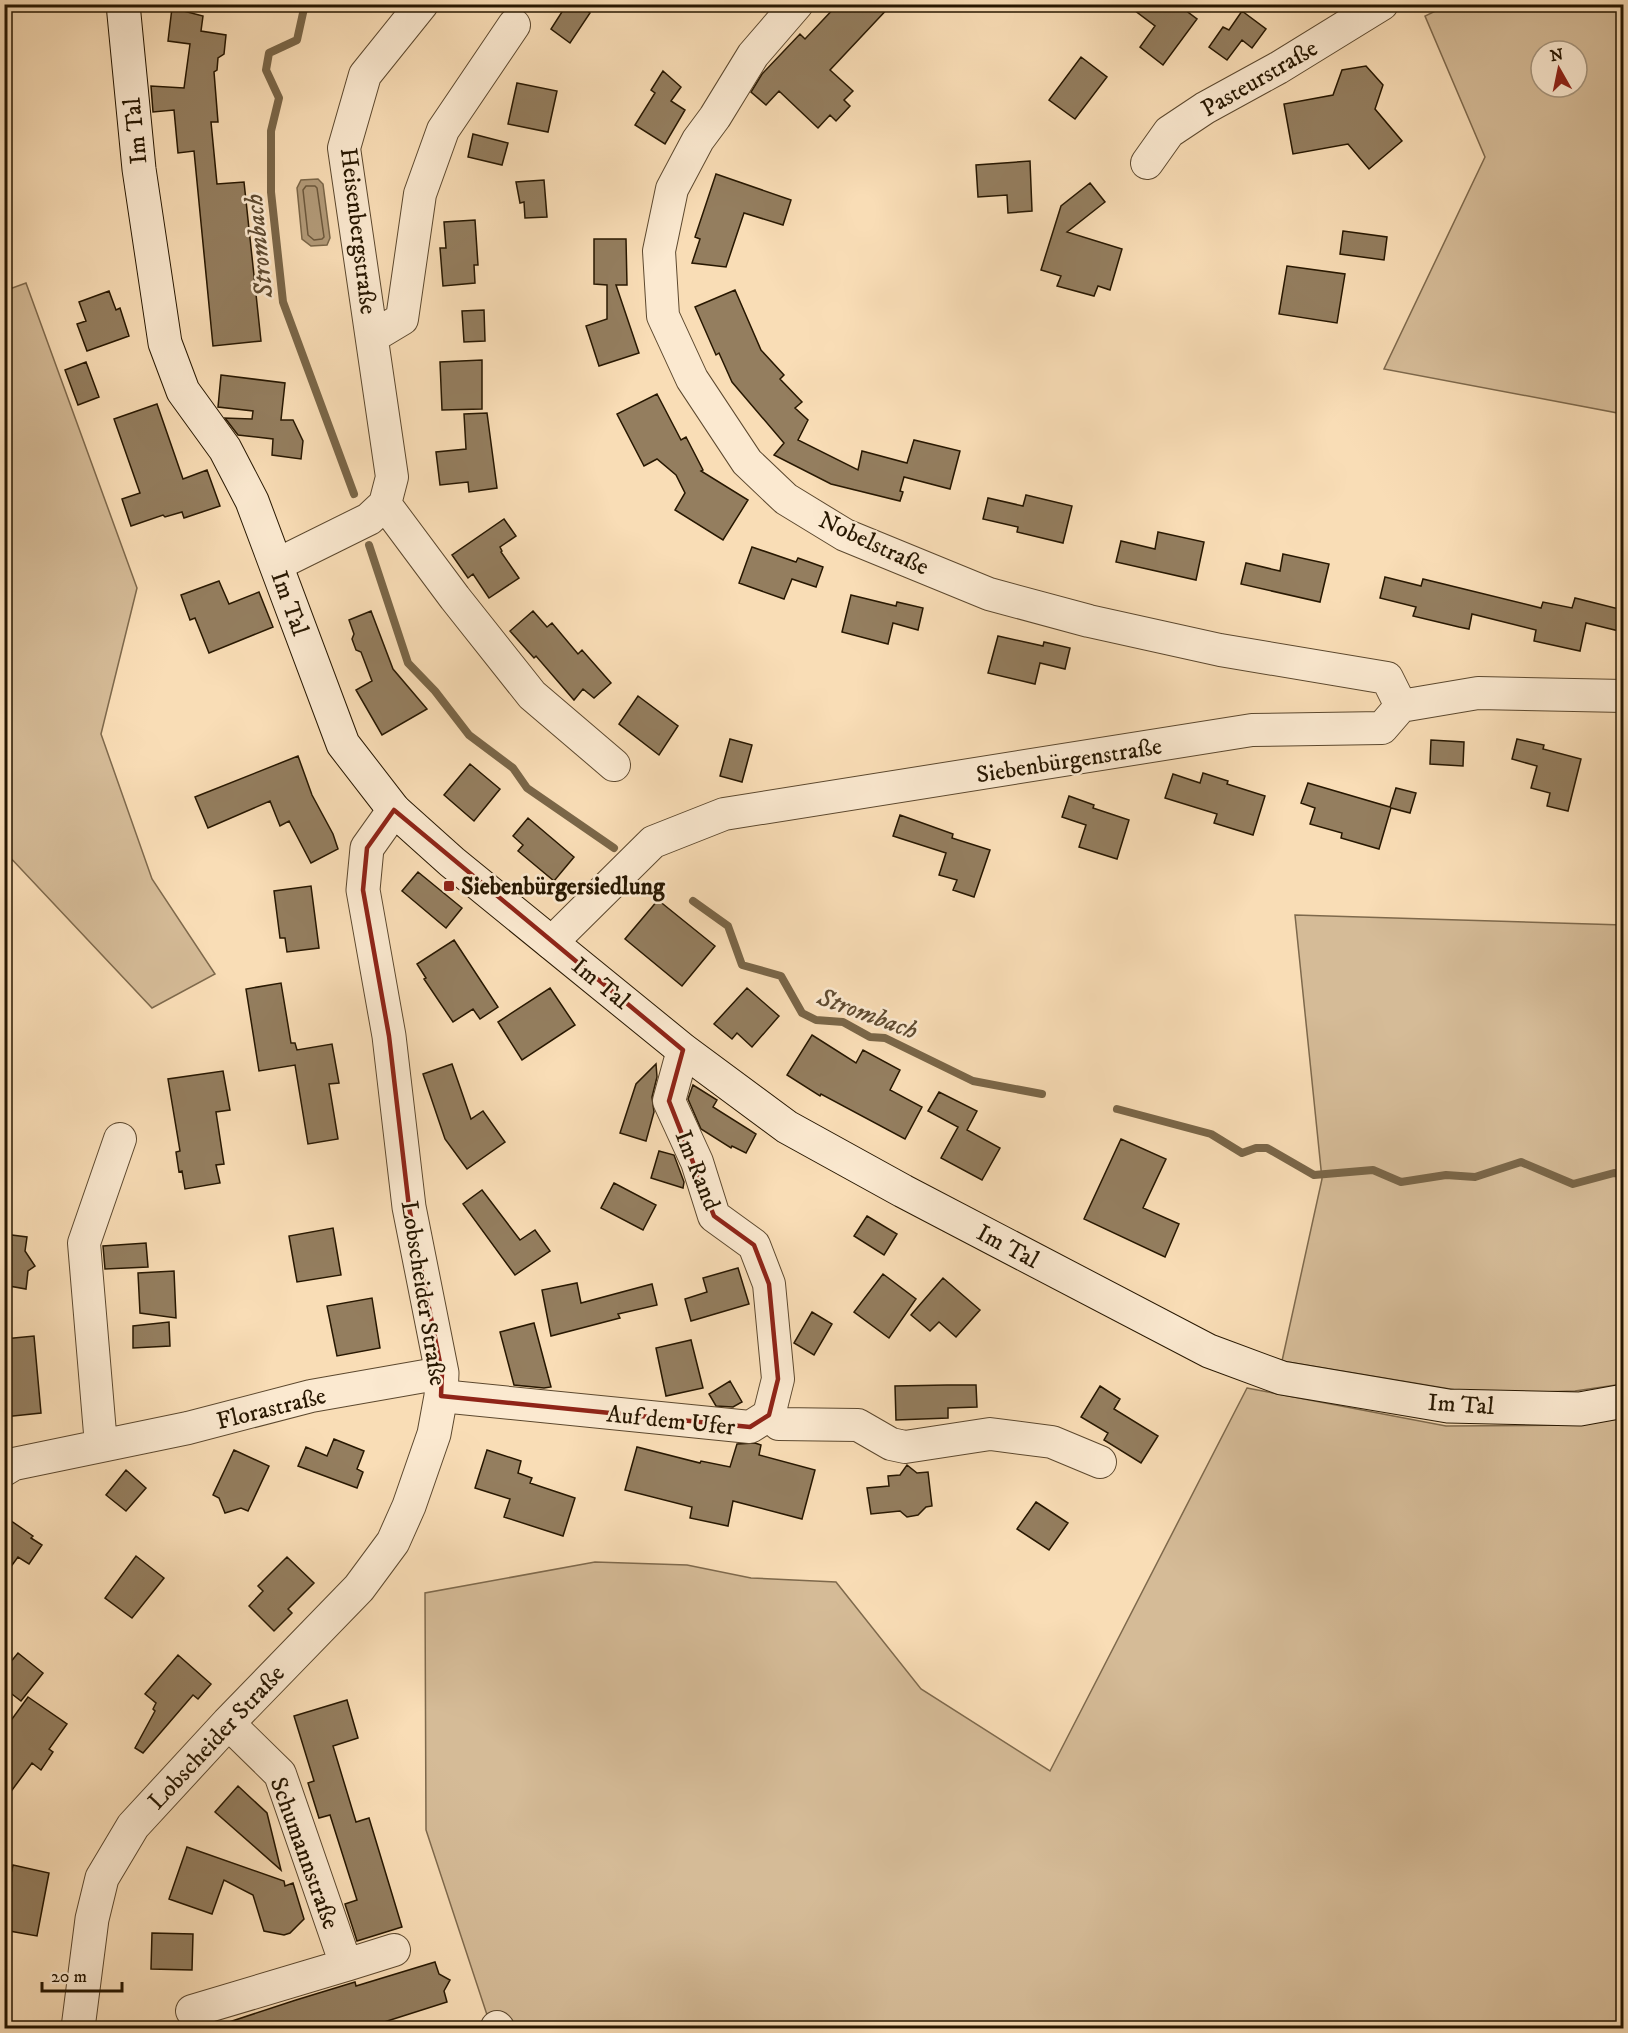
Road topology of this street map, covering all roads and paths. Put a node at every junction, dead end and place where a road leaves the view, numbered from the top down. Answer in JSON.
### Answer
{"nodes":[{"id":1,"x":123,"y":4,"type":"edge"},
{"id":2,"x":422,"y":4,"type":"edge"},
{"id":3,"x":797,"y":4,"type":"edge"},
{"id":4,"x":1382,"y":4,"type":"edge"},
{"id":5,"x":514,"y":25,"type":"dead end"},
{"id":6,"x":1147,"y":163,"type":"dead end"},
{"id":7,"x":372,"y":337,"type":"junction"},
{"id":8,"x":385,"y":504,"type":"junction"},
{"id":9,"x":276,"y":565,"type":"junction"},
{"id":10,"x":1623,"y":696,"type":"edge"},
{"id":11,"x":1401,"y":706,"type":"junction"},
{"id":12,"x":614,"y":765,"type":"dead end"},
{"id":13,"x":394,"y":810,"type":"junction"},
{"id":14,"x":551,"y":943,"type":"junction"},
{"id":15,"x":683,"y":1050,"type":"junction"},
{"id":16,"x":120,"y":1139,"type":"dead end"},
{"id":17,"x":441,"y":1385,"type":"junction"},
{"id":18,"x":1623,"y":1401,"type":"edge"},
{"id":19,"x":769,"y":1415,"type":"junction"},
{"id":20,"x":101,"y":1445,"type":"junction"},
{"id":21,"x":1100,"y":1462,"type":"dead end"},
{"id":22,"x":4,"y":1470,"type":"edge"},
{"id":23,"x":228,"y":1723,"type":"junction"},
{"id":24,"x":394,"y":1950,"type":"dead end"},
{"id":25,"x":346,"y":1965,"type":"junction"},
{"id":26,"x":192,"y":2011,"type":"dead end"},
{"id":27,"x":78,"y":2028,"type":"edge"}],
"edges":[{"from":1,"to":9,"type":"main road","name":"Im Tal"},
{"from":2,"to":7,"type":"street","name":"Heisenbergstraße"},
{"from":3,"to":11,"type":"street","name":"Nobelstraße"},
{"from":4,"to":6,"type":"street","name":"Pasteurstraße"},
{"from":5,"to":7,"type":"street","name":"Heisenbergstraße"},
{"from":7,"to":8,"type":"street","name":"Heisenbergstraße"},
{"from":8,"to":9,"type":"street"},
{"from":8,"to":12,"type":"street"},
{"from":9,"to":13,"type":"main road","name":"Im Tal"},
{"from":10,"to":11,"type":"street"},
{"from":11,"to":14,"type":"street","name":"Siebenbürgenstraße"},
{"from":13,"to":14,"type":"main road","name":"Im Tal"},
{"from":13,"to":17,"type":"main road","name":"Lobscheider Straße"},
{"from":14,"to":15,"type":"main road","name":"Im Tal"},
{"from":15,"to":18,"type":"main road","name":"Im Tal"},
{"from":15,"to":19,"type":"street","name":"Im Rand"},
{"from":16,"to":20,"type":"street"},
{"from":17,"to":19,"type":"street","name":"Auf dem Ufer"},
{"from":17,"to":20,"type":"street","name":"Florastraße"},
{"from":17,"to":23,"type":"main road","name":"Lobscheider Straße"},
{"from":19,"to":21,"type":"street","name":"Auf dem Ufer"},
{"from":20,"to":22,"type":"street","name":"Florastraße"},
{"from":23,"to":25,"type":"street","name":"Schumannstraße"},
{"from":23,"to":27,"type":"main road","name":"Lobscheider Straße"},
{"from":24,"to":25,"type":"street"},
{"from":25,"to":26,"type":"street"}]}
